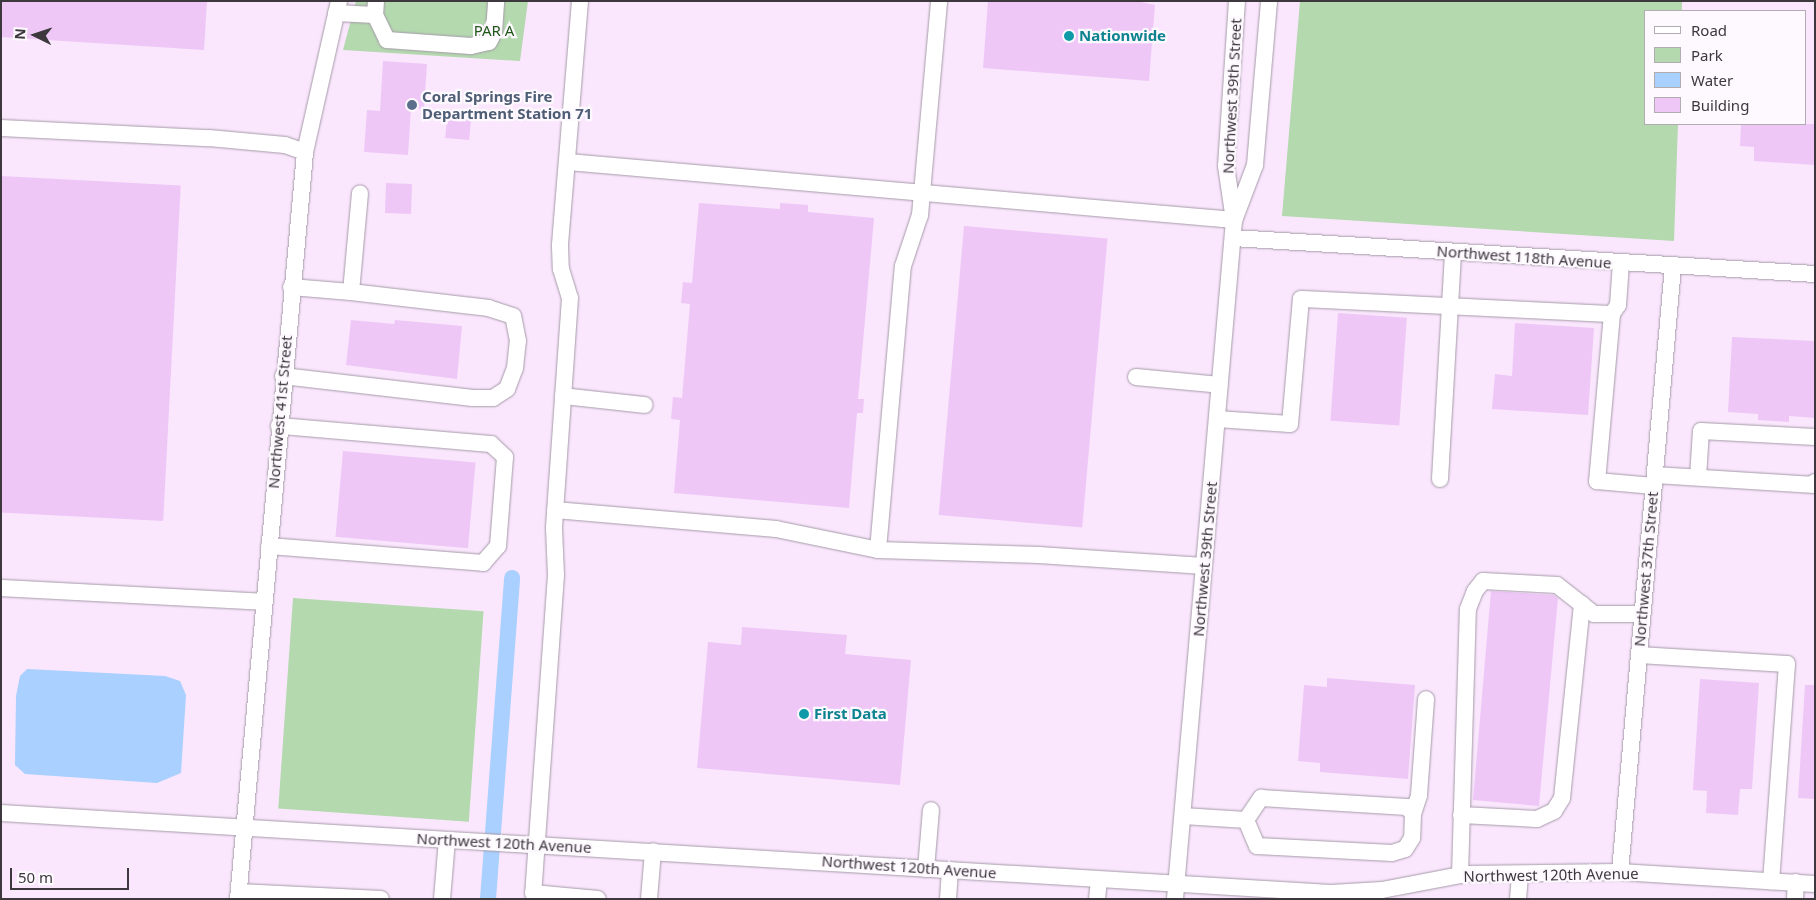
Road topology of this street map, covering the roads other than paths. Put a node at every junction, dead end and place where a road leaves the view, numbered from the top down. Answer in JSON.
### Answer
{"nodes":[{"id":1,"x":496,"y":1,"type":"edge"},
{"id":2,"x":580,"y":1,"type":"edge"},
{"id":3,"x":939,"y":1,"type":"edge"},
{"id":4,"x":1237,"y":1,"type":"edge"},
{"id":5,"x":1269,"y":1,"type":"edge"},
{"id":6,"x":338,"y":7,"type":"edge"},
{"id":7,"x":376,"y":8,"type":"edge"},
{"id":8,"x":1,"y":128,"type":"edge"},
{"id":9,"x":305,"y":152,"type":"junction"},
{"id":10,"x":568,"y":162,"type":"junction"},
{"id":11,"x":922,"y":192,"type":"junction"},
{"id":12,"x":360,"y":193,"type":"dead end"},
{"id":13,"x":1234,"y":220,"type":"junction"},
{"id":14,"x":1232,"y":238,"type":"junction"},
{"id":15,"x":1453,"y":252,"type":"junction"},
{"id":16,"x":1621,"y":263,"type":"junction"},
{"id":17,"x":1673,"y":266,"type":"junction"},
{"id":18,"x":1815,"y":274,"type":"edge"},
{"id":19,"x":291,"y":287,"type":"junction"},
{"id":20,"x":351,"y":292,"type":"junction"},
{"id":21,"x":1450,"y":305,"type":"junction"},
{"id":22,"x":1612,"y":314,"type":"junction"},
{"id":23,"x":283,"y":376,"type":"junction"},
{"id":24,"x":1136,"y":378,"type":"dead end"},
{"id":25,"x":1220,"y":386,"type":"junction"},
{"id":26,"x":563,"y":396,"type":"junction"},
{"id":27,"x":645,"y":405,"type":"dead end"},
{"id":28,"x":1217,"y":420,"type":"junction"},
{"id":29,"x":279,"y":426,"type":"junction"},
{"id":30,"x":1815,"y":437,"type":"edge"},
{"id":31,"x":1698,"y":477,"type":"junction"},
{"id":32,"x":1440,"y":479,"type":"dead end"},
{"id":33,"x":1654,"y":480,"type":"junction"},
{"id":34,"x":1815,"y":482,"type":"edge"},
{"id":35,"x":555,"y":510,"type":"junction"},
{"id":36,"x":269,"y":546,"type":"junction"},
{"id":37,"x":878,"y":550,"type":"junction"},
{"id":38,"x":1204,"y":566,"type":"junction"},
{"id":39,"x":1,"y":588,"type":"edge"},
{"id":40,"x":264,"y":602,"type":"junction"},
{"id":41,"x":1582,"y":604,"type":"junction"},
{"id":42,"x":1642,"y":614,"type":"junction"},
{"id":43,"x":1639,"y":655,"type":"junction"},
{"id":44,"x":1426,"y":699,"type":"dead end"},
{"id":45,"x":931,"y":810,"type":"dead end"},
{"id":46,"x":1,"y":813,"type":"edge"},
{"id":47,"x":1413,"y":814,"type":"junction"},
{"id":48,"x":1461,"y":815,"type":"junction"},
{"id":49,"x":1183,"y":816,"type":"junction"},
{"id":50,"x":1246,"y":820,"type":"junction"},
{"id":51,"x":243,"y":827,"type":"junction"},
{"id":52,"x":447,"y":840,"type":"junction"},
{"id":53,"x":535,"y":845,"type":"junction"},
{"id":54,"x":653,"y":852,"type":"junction"},
{"id":55,"x":926,"y":869,"type":"junction"},
{"id":56,"x":950,"y":870,"type":"junction"},
{"id":57,"x":1620,"y":872,"type":"junction"},
{"id":58,"x":1520,"y":874,"type":"junction"},
{"id":59,"x":1460,"y":875,"type":"junction"},
{"id":60,"x":1099,"y":880,"type":"junction"},
{"id":61,"x":1771,"y":881,"type":"junction"},
{"id":62,"x":1815,"y":884,"type":"edge"},
{"id":63,"x":1795,"y":891,"type":"edge"},
{"id":64,"x":1176,"y":892,"type":"edge"},
{"id":65,"x":1250,"y":894,"type":"edge"},
{"id":66,"x":238,"y":895,"type":"edge"},
{"id":67,"x":381,"y":899,"type":"edge"},
{"id":68,"x":442,"y":899,"type":"edge"},
{"id":69,"x":598,"y":899,"type":"edge"},
{"id":70,"x":649,"y":899,"type":"edge"},
{"id":71,"x":948,"y":899,"type":"edge"},
{"id":72,"x":1097,"y":899,"type":"edge"},
{"id":73,"x":1518,"y":899,"type":"edge"}],
"edges":[{"from":1,"to":7,"type":"street"},
{"from":2,"to":10,"type":"street"},
{"from":3,"to":11,"type":"street"},
{"from":4,"to":13,"type":"street","name":"Northwest 39th Street"},
{"from":5,"to":13,"type":"street","name":"Northwest 39th Street"},
{"from":6,"to":7,"type":"street"},
{"from":6,"to":9,"type":"street","name":"Northwest 41st Street"},
{"from":8,"to":9,"type":"street"},
{"from":9,"to":19,"type":"street","name":"Northwest 41st Street"},
{"from":10,"to":11,"type":"street"},
{"from":10,"to":26,"type":"street"},
{"from":11,"to":13,"type":"street"},
{"from":11,"to":37,"type":"street"},
{"from":12,"to":20,"type":"street"},
{"from":13,"to":14,"type":"street","name":"Northwest 39th Street"},
{"from":14,"to":15,"type":"street","name":"Northwest 118th Avenue"},
{"from":14,"to":25,"type":"street","name":"Northwest 39th Street"},
{"from":15,"to":16,"type":"street","name":"Northwest 118th Avenue"},
{"from":15,"to":21,"type":"street"},
{"from":16,"to":17,"type":"street","name":"Northwest 118th Avenue"},
{"from":16,"to":22,"type":"street"},
{"from":17,"to":18,"type":"street","name":"Northwest 118th Avenue"},
{"from":17,"to":33,"type":"street","name":"Northwest 37th Street"},
{"from":19,"to":20,"type":"street"},
{"from":19,"to":23,"type":"street","name":"Northwest 41st Street"},
{"from":20,"to":23,"type":"street"},
{"from":21,"to":22,"type":"street"},
{"from":21,"to":28,"type":"street"},
{"from":21,"to":32,"type":"street"},
{"from":22,"to":33,"type":"street"},
{"from":23,"to":29,"type":"street","name":"Northwest 41st Street"},
{"from":24,"to":25,"type":"street"},
{"from":25,"to":28,"type":"street","name":"Northwest 39th Street"},
{"from":26,"to":27,"type":"street"},
{"from":26,"to":35,"type":"street"},
{"from":28,"to":38,"type":"street","name":"Northwest 39th Street"},
{"from":29,"to":36,"type":"street","name":"Northwest 41st Street"},
{"from":29,"to":36,"type":"street"},
{"from":30,"to":31,"type":"street"},
{"from":31,"to":33,"type":"street"},
{"from":31,"to":34,"type":"street"},
{"from":33,"to":42,"type":"street","name":"Northwest 37th Street"},
{"from":35,"to":37,"type":"street"},
{"from":35,"to":53,"type":"street"},
{"from":36,"to":40,"type":"street","name":"Northwest 41st Street"},
{"from":37,"to":38,"type":"street"},
{"from":38,"to":49,"type":"street","name":"Northwest 39th Street"},
{"from":39,"to":40,"type":"street"},
{"from":40,"to":51,"type":"street","name":"Northwest 41st Street"},
{"from":41,"to":42,"type":"street"},
{"from":41,"to":48,"type":"street"},
{"from":41,"to":48,"type":"street"},
{"from":42,"to":43,"type":"street","name":"Northwest 37th Street"},
{"from":43,"to":57,"type":"street","name":"Northwest 37th Street"},
{"from":43,"to":61,"type":"street"},
{"from":44,"to":47,"type":"street"},
{"from":45,"to":55,"type":"street"},
{"from":46,"to":51,"type":"street","name":"Northwest 120th Avenue"},
{"from":47,"to":50,"type":"street"},
{"from":47,"to":50,"type":"street"},
{"from":48,"to":59,"type":"street"},
{"from":49,"to":50,"type":"street"},
{"from":49,"to":64,"type":"street","name":"Northwest 39th Street"},
{"from":51,"to":52,"type":"street","name":"Northwest 120th Avenue"},
{"from":51,"to":66,"type":"street","name":"Northwest 41st Street"},
{"from":52,"to":53,"type":"street","name":"Northwest 120th Avenue"},
{"from":52,"to":68,"type":"street"},
{"from":53,"to":54,"type":"street","name":"Northwest 120th Avenue"},
{"from":53,"to":69,"type":"street"},
{"from":54,"to":55,"type":"street","name":"Northwest 120th Avenue"},
{"from":54,"to":70,"type":"street"},
{"from":55,"to":56,"type":"street","name":"Northwest 120th Avenue"},
{"from":56,"to":60,"type":"street","name":"Northwest 120th Avenue"},
{"from":56,"to":71,"type":"street"},
{"from":57,"to":58,"type":"street","name":"Northwest 120th Avenue"},
{"from":57,"to":61,"type":"street","name":"Northwest 120th Avenue"},
{"from":58,"to":59,"type":"street","name":"Northwest 120th Avenue"},
{"from":58,"to":73,"type":"street"},
{"from":59,"to":65,"type":"street","name":"Northwest 120th Avenue"},
{"from":60,"to":64,"type":"street","name":"Northwest 120th Avenue"},
{"from":60,"to":72,"type":"street"},
{"from":61,"to":63,"type":"street","name":"Northwest 120th Avenue"},
{"from":62,"to":63,"type":"street","name":"Northwest 120th Avenue"},
{"from":64,"to":65,"type":"street","name":"Northwest 120th Avenue"},
{"from":66,"to":67,"type":"street"}]}
